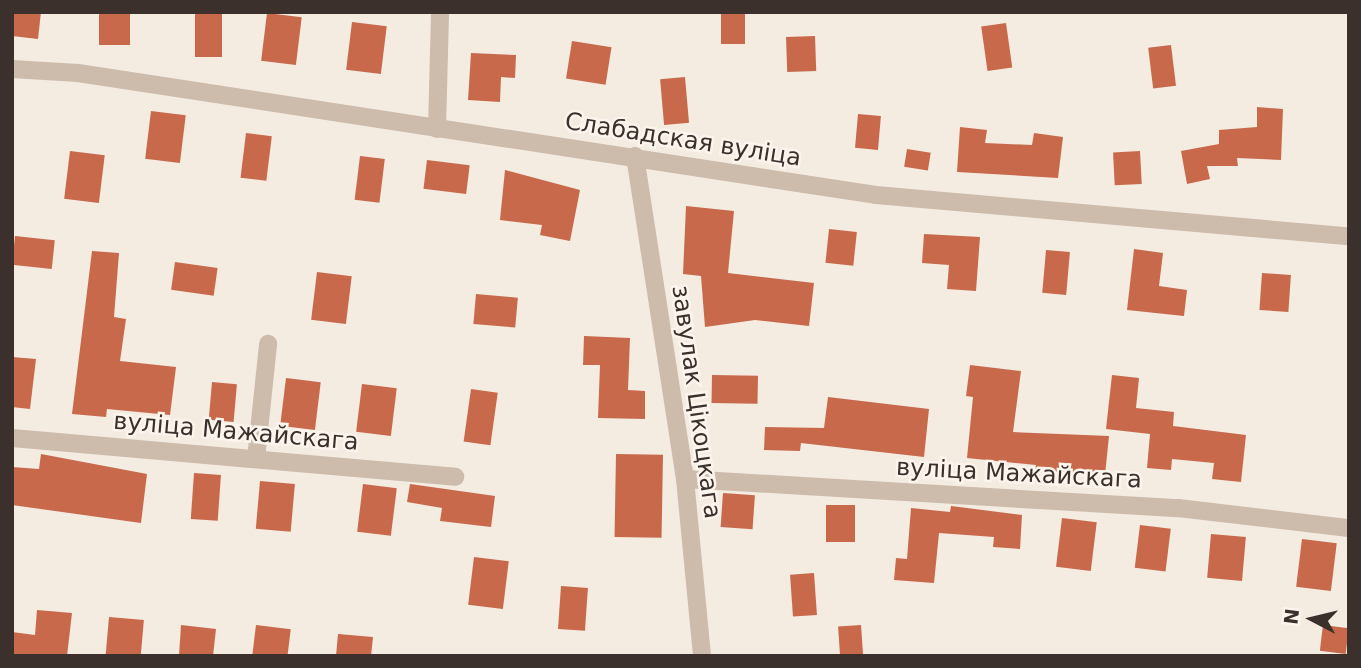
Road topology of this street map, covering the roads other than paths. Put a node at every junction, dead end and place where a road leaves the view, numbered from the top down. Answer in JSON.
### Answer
{"nodes":[{"id":1,"x":440,"y":12,"type":"edge"},
{"id":2,"x":12,"y":69,"type":"edge"},
{"id":3,"x":437,"y":129,"type":"junction"},
{"id":4,"x":635,"y":156,"type":"junction"},
{"id":5,"x":1349,"y":236,"type":"edge"},
{"id":6,"x":268,"y":344,"type":"dead end"},
{"id":7,"x":12,"y":438,"type":"edge"},
{"id":8,"x":256,"y":459,"type":"junction"},
{"id":9,"x":455,"y":477,"type":"dead end"},
{"id":10,"x":685,"y":478,"type":"junction"},
{"id":11,"x":1349,"y":528,"type":"edge"},
{"id":12,"x":702,"y":656,"type":"edge"}],
"edges":[{"from":1,"to":3,"type":"street"},
{"from":2,"to":3,"type":"street","name":"Слабадская вуліца"},
{"from":3,"to":4,"type":"street","name":"Слабадская вуліца"},
{"from":4,"to":5,"type":"street","name":"Слабадская вуліца"},
{"from":4,"to":10,"type":"street","name":"завулак Цікоцкага"},
{"from":6,"to":8,"type":"street"},
{"from":7,"to":8,"type":"street","name":"вуліца Мажайскага"},
{"from":8,"to":9,"type":"street","name":"вуліца Мажайскага"},
{"from":10,"to":11,"type":"street","name":"вуліца Мажайскага"},
{"from":10,"to":12,"type":"street","name":"завулак Цікоцкага"}]}
